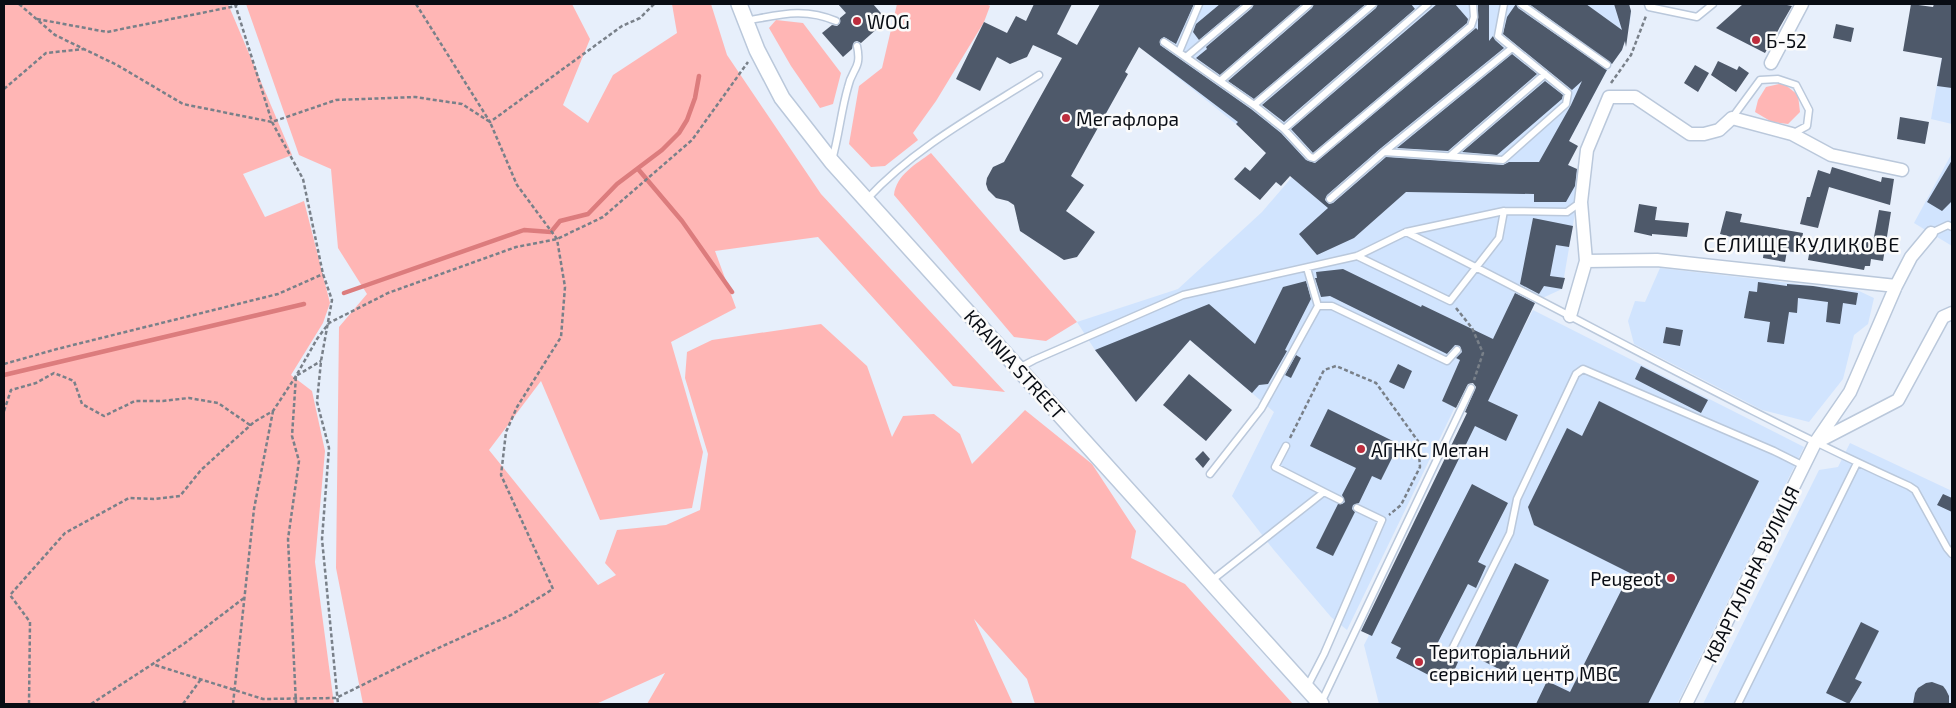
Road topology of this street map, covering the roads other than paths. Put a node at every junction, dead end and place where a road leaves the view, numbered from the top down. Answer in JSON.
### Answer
{"nodes":[{"id":1,"x":739,"y":4,"type":"edge"},
{"id":2,"x":1199,"y":4,"type":"edge"},
{"id":3,"x":1249,"y":4,"type":"edge"},
{"id":4,"x":1309,"y":4,"type":"edge"},
{"id":5,"x":1373,"y":4,"type":"edge"},
{"id":6,"x":1427,"y":4,"type":"edge"},
{"id":7,"x":1473,"y":4,"type":"edge"},
{"id":8,"x":1504,"y":4,"type":"edge"},
{"id":9,"x":1521,"y":4,"type":"edge"},
{"id":10,"x":1713,"y":4,"type":"edge"},
{"id":11,"x":1802,"y":4,"type":"edge"},
{"id":12,"x":1649,"y":5,"type":"edge"},
{"id":13,"x":745,"y":21,"type":"junction"},
{"id":14,"x":836,"y":21,"type":"dead end"},
{"id":15,"x":1164,"y":42,"type":"dead end"},
{"id":16,"x":857,"y":46,"type":"dead end"},
{"id":17,"x":1512,"y":48,"type":"junction"},
{"id":18,"x":1179,"y":52,"type":"junction"},
{"id":19,"x":1186,"y":56,"type":"junction"},
{"id":20,"x":1771,"y":64,"type":"dead end"},
{"id":21,"x":1607,"y":65,"type":"dead end"},
{"id":22,"x":1545,"y":74,"type":"junction"},
{"id":23,"x":1039,"y":75,"type":"dead end"},
{"id":24,"x":1220,"y":81,"type":"junction"},
{"id":25,"x":1254,"y":105,"type":"junction"},
{"id":26,"x":1732,"y":118,"type":"junction"},
{"id":27,"x":1284,"y":130,"type":"junction"},
{"id":28,"x":1792,"y":134,"type":"junction"},
{"id":29,"x":1384,"y":152,"type":"junction"},
{"id":30,"x":1450,"y":156,"type":"junction"},
{"id":31,"x":832,"y":162,"type":"junction"},
{"id":32,"x":1902,"y":170,"type":"dead end"},
{"id":33,"x":867,"y":199,"type":"junction"},
{"id":34,"x":1330,"y":199,"type":"dead end"},
{"id":35,"x":1581,"y":202,"type":"junction"},
{"id":36,"x":1504,"y":211,"type":"junction"},
{"id":37,"x":1952,"y":228,"type":"edge"},
{"id":38,"x":1406,"y":232,"type":"junction"},
{"id":39,"x":1931,"y":233,"type":"joint"},
{"id":40,"x":1358,"y":256,"type":"junction"},
{"id":41,"x":1586,"y":261,"type":"junction"},
{"id":42,"x":1478,"y":267,"type":"junction"},
{"id":43,"x":1307,"y":268,"type":"junction"},
{"id":44,"x":1896,"y":286,"type":"junction"},
{"id":45,"x":1318,"y":306,"type":"junction"},
{"id":46,"x":1952,"y":313,"type":"edge"},
{"id":47,"x":1570,"y":316,"type":"junction"},
{"id":48,"x":1457,"y":350,"type":"dead end"},
{"id":49,"x":1019,"y":368,"type":"junction"},
{"id":50,"x":1471,"y":388,"type":"road end"},
{"id":51,"x":1815,"y":443,"type":"junction"},
{"id":52,"x":1286,"y":446,"type":"road end"},
{"id":53,"x":1857,"y":462,"type":"junction"},
{"id":54,"x":1804,"y":466,"type":"junction"},
{"id":55,"x":1210,"y":474,"type":"dead end"},
{"id":56,"x":1324,"y":492,"type":"junction"},
{"id":57,"x":1340,"y":500,"type":"dead end"},
{"id":58,"x":1357,"y":508,"type":"dead end"},
{"id":59,"x":1952,"y":554,"type":"edge"},
{"id":60,"x":1210,"y":581,"type":"junction"},
{"id":61,"x":1453,"y":647,"type":"dead end"},
{"id":62,"x":1306,"y":688,"type":"junction"},
{"id":63,"x":1321,"y":704,"type":"edge"},
{"id":64,"x":1686,"y":704,"type":"edge"},
{"id":65,"x":1738,"y":704,"type":"edge"}],
"edges":[{"from":1,"to":13,"type":"street","name":"KRAINIA STREET"},
{"from":2,"to":18,"type":"lane"},
{"from":3,"to":19,"type":"lane"},
{"from":4,"to":24,"type":"lane"},
{"from":5,"to":25,"type":"lane"},
{"from":6,"to":27,"type":"lane"},
{"from":7,"to":27,"type":"lane"},
{"from":8,"to":17,"type":"lane"},
{"from":9,"to":21,"type":"lane"},
{"from":10,"to":12,"type":"lane"},
{"from":11,"to":20,"type":"street"},
{"from":13,"to":14,"type":"lane"},
{"from":13,"to":31,"type":"street","name":"KRAINIA STREET"},
{"from":15,"to":18,"type":"lane"},
{"from":16,"to":31,"type":"lane"},
{"from":17,"to":22,"type":"lane"},
{"from":17,"to":29,"type":"lane"},
{"from":18,"to":19,"type":"lane"},
{"from":19,"to":24,"type":"lane"},
{"from":22,"to":30,"type":"lane"},
{"from":22,"to":30,"type":"lane"},
{"from":23,"to":33,"type":"lane"},
{"from":24,"to":25,"type":"lane"},
{"from":25,"to":27,"type":"lane"},
{"from":26,"to":28,"type":"street"},
{"from":26,"to":28,"type":"lane"},
{"from":26,"to":35,"type":"street"},
{"from":28,"to":32,"type":"street"},
{"from":29,"to":30,"type":"lane"},
{"from":29,"to":34,"type":"lane"},
{"from":31,"to":33,"type":"street","name":"KRAINIA STREET"},
{"from":33,"to":49,"type":"street","name":"KRAINIA STREET"},
{"from":35,"to":36,"type":"lane"},
{"from":35,"to":41,"type":"street"},
{"from":36,"to":38,"type":"lane"},
{"from":36,"to":42,"type":"lane"},
{"from":37,"to":39,"type":"lane"},
{"from":38,"to":40,"type":"lane"},
{"from":38,"to":42,"type":"lane"},
{"from":39,"to":44,"type":"street","name":"КВАРТАЛЬНА ВУЛИЦЯ"},
{"from":40,"to":42,"type":"lane"},
{"from":40,"to":43,"type":"lane"},
{"from":41,"to":44,"type":"street"},
{"from":41,"to":47,"type":"street"},
{"from":42,"to":47,"type":"lane"},
{"from":43,"to":45,"type":"lane"},
{"from":43,"to":49,"type":"lane"},
{"from":44,"to":51,"type":"street","name":"КВАРТАЛЬНА ВУЛИЦЯ"},
{"from":45,"to":48,"type":"lane"},
{"from":45,"to":55,"type":"lane"},
{"from":46,"to":51,"type":"street"},
{"from":47,"to":51,"type":"lane"},
{"from":49,"to":60,"type":"street","name":"KRAINIA STREET"},
{"from":50,"to":63,"type":"lane"},
{"from":51,"to":53,"type":"lane"},
{"from":51,"to":54,"type":"street","name":"КВАРТАЛЬНА ВУЛИЦЯ"},
{"from":52,"to":56,"type":"lane"},
{"from":53,"to":59,"type":"lane"},
{"from":53,"to":65,"type":"lane"},
{"from":54,"to":61,"type":"lane"},
{"from":54,"to":64,"type":"street","name":"КВАРТАЛЬНА ВУЛИЦЯ"},
{"from":56,"to":57,"type":"lane"},
{"from":56,"to":60,"type":"lane"},
{"from":58,"to":62,"type":"lane"},
{"from":60,"to":62,"type":"street","name":"KRAINIA STREET"},
{"from":62,"to":63,"type":"street","name":"KRAINIA STREET"}]}
